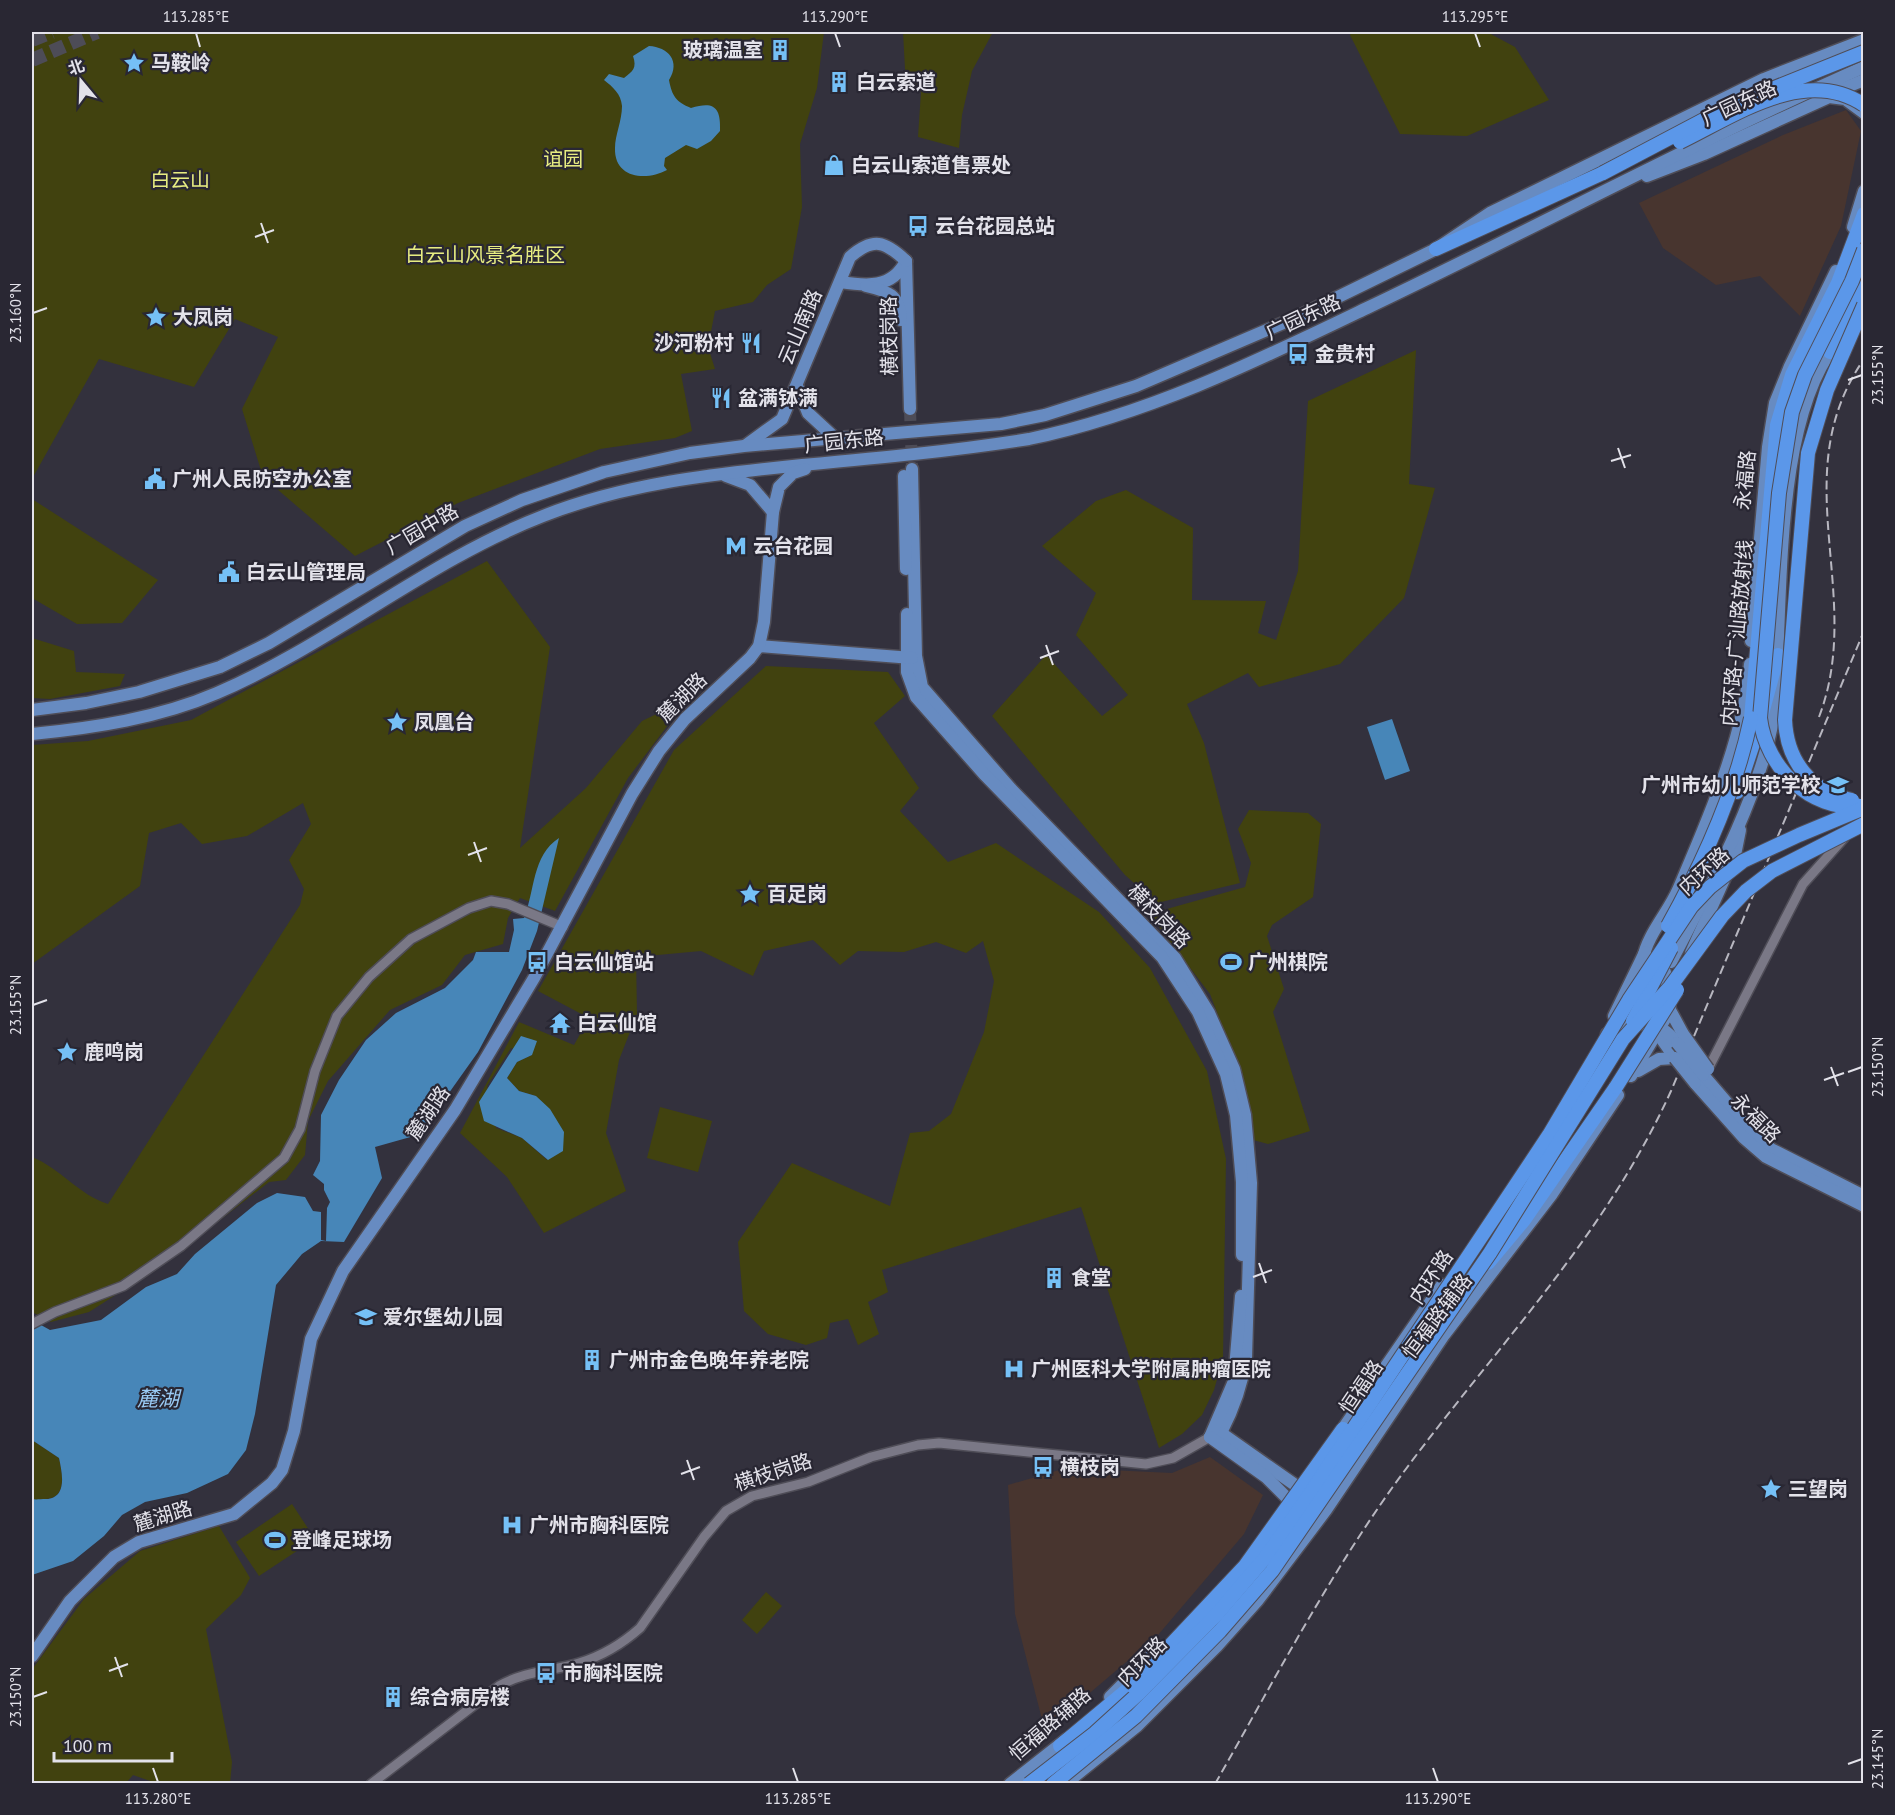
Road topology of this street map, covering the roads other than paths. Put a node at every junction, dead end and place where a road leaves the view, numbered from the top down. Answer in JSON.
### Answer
{"nodes":[{"id":1,"x":1863,"y":40,"type":"edge"},
{"id":2,"x":1863,"y":54,"type":"edge"},
{"id":3,"x":1820,"y":72,"type":"junction"},
{"id":4,"x":1775,"y":74,"type":"junction"},
{"id":5,"x":1863,"y":76,"type":"edge"},
{"id":6,"x":1812,"y":103,"type":"junction"},
{"id":7,"x":1863,"y":105,"type":"edge"},
{"id":8,"x":1863,"y":113,"type":"edge"},
{"id":9,"x":1667,"y":126,"type":"junction"},
{"id":10,"x":1603,"y":173,"type":"junction"},
{"id":11,"x":1606,"y":190,"type":"junction"},
{"id":12,"x":1863,"y":191,"type":"edge"},
{"id":13,"x":1863,"y":214,"type":"edge"},
{"id":14,"x":1436,"y":249,"type":"junction"},
{"id":15,"x":1863,"y":250,"type":"edge"},
{"id":16,"x":906,"y":261,"type":"junction"},
{"id":17,"x":840,"y":282,"type":"junction"},
{"id":18,"x":1863,"y":284,"type":"edge"},
{"id":19,"x":866,"y":286,"type":"junction"},
{"id":20,"x":1863,"y":307,"type":"edge"},
{"id":21,"x":1830,"y":352,"type":"junction"},
{"id":22,"x":797,"y":386,"type":"junction"},
{"id":23,"x":835,"y":438,"type":"junction"},
{"id":24,"x":744,"y":446,"type":"junction"},
{"id":25,"x":818,"y":464,"type":"junction"},
{"id":26,"x":908,"y":468,"type":"tunnel mouth"},
{"id":27,"x":719,"y":474,"type":"junction"},
{"id":28,"x":773,"y":512,"type":"junction"},
{"id":29,"x":759,"y":646,"type":"junction"},
{"id":30,"x":1778,"y":655,"type":"junction"},
{"id":31,"x":911,"y":658,"type":"junction"},
{"id":32,"x":32,"y":710,"type":"edge"},
{"id":33,"x":32,"y":734,"type":"edge"},
{"id":34,"x":1863,"y":801,"type":"edge"},
{"id":35,"x":1863,"y":807,"type":"edge"},
{"id":36,"x":1743,"y":815,"type":"junction"},
{"id":37,"x":1863,"y":816,"type":"edge"},
{"id":38,"x":1863,"y":824,"type":"edge"},
{"id":39,"x":1722,"y":915,"type":"junction"},
{"id":40,"x":562,"y":927,"type":"junction"},
{"id":41,"x":1645,"y":952,"type":"junction"},
{"id":42,"x":1665,"y":972,"type":"junction"},
{"id":43,"x":1646,"y":1009,"type":"junction"},
{"id":44,"x":1670,"y":1010,"type":"junction"},
{"id":45,"x":1637,"y":1022,"type":"junction"},
{"id":46,"x":1657,"y":1028,"type":"junction"},
{"id":47,"x":1605,"y":1038,"type":"junction"},
{"id":48,"x":1680,"y":1038,"type":"junction"},
{"id":49,"x":1623,"y":1039,"type":"junction"},
{"id":50,"x":1675,"y":1058,"type":"junction"},
{"id":51,"x":1702,"y":1076,"type":"junction"},
{"id":52,"x":1628,"y":1080,"type":"junction"},
{"id":53,"x":1863,"y":1196,"type":"edge"},
{"id":54,"x":1863,"y":1206,"type":"edge"},
{"id":55,"x":1532,"y":1222,"type":"junction"},
{"id":56,"x":1481,"y":1272,"type":"junction"},
{"id":57,"x":1442,"y":1294,"type":"junction"},
{"id":58,"x":32,"y":1324,"type":"edge"},
{"id":59,"x":1215,"y":1435,"type":"junction"},
{"id":60,"x":1314,"y":1500,"type":"junction"},
{"id":61,"x":1296,"y":1507,"type":"junction"},
{"id":62,"x":32,"y":1656,"type":"edge"},
{"id":63,"x":1060,"y":1746,"type":"junction"},
{"id":64,"x":1051,"y":1779,"type":"edge"},
{"id":65,"x":371,"y":1784,"type":"edge"},
{"id":66,"x":1010,"y":1784,"type":"edge"},
{"id":67,"x":1030,"y":1784,"type":"edge"},
{"id":68,"x":1065,"y":1784,"type":"edge"}],
"edges":[{"from":1,"to":4,"type":"main road","name":"广园东路"},
{"from":2,"to":3,"type":"main road"},
{"from":2,"to":10,"type":"highway","bridge":true},
{"from":3,"to":4,"type":"main road"},
{"from":3,"to":9,"type":"main road"},
{"from":4,"to":9,"type":"main road","name":"广园东路"},
{"from":5,"to":6,"type":"main road"},
{"from":5,"to":11,"type":"main road","name":"广园东路"},
{"from":6,"to":8,"type":"main road"},
{"from":6,"to":11,"type":"main road"},
{"from":7,"to":10,"type":"highway","bridge":true},
{"from":9,"to":14,"type":"main road","name":"广园东路"},
{"from":10,"to":14,"type":"highway"},
{"from":11,"to":25,"type":"main road","name":"广园东路"},
{"from":12,"to":41,"type":"main road","name":"永福路"},
{"from":13,"to":47,"type":"highway","name":"内环路-广汕路放射线","bridge":true},
{"from":14,"to":23,"type":"main road","name":"广园东路"},
{"from":15,"to":35,"type":"highway","bridge":true},
{"from":16,"to":17,"type":"main road","name":"云山南路"},
{"from":16,"to":19,"type":"main road"},
{"from":16,"to":19,"type":"main road","name":"横枝岗路"},
{"from":17,"to":19,"type":"main road"},
{"from":17,"to":22,"type":"main road","name":"云山南路"},
{"from":18,"to":21,"type":"highway"},
{"from":20,"to":21,"type":"main road"},
{"from":20,"to":34,"type":"highway","bridge":true},
{"from":21,"to":30,"type":"main road"},
{"from":22,"to":23,"type":"main road"},
{"from":22,"to":24,"type":"main road","name":"云山南路"},
{"from":23,"to":24,"type":"main road","name":"广园东路"},
{"from":24,"to":32,"type":"main road","name":"广园中路"},
{"from":25,"to":27,"type":"main road","name":"广园东路"},
{"from":25,"to":28,"type":"main road","name":"麓湖路"},
{"from":26,"to":31,"type":"main road","name":"横枝岗路"},
{"from":27,"to":28,"type":"main road"},
{"from":27,"to":33,"type":"main road"},
{"from":28,"to":29,"type":"main road","name":"麓湖路"},
{"from":29,"to":31,"type":"main road"},
{"from":29,"to":40,"type":"main road","name":"麓湖路"},
{"from":30,"to":36,"type":"main road"},
{"from":30,"to":49,"type":"highway","bridge":true},
{"from":31,"to":59,"type":"main road","name":"横枝岗路"},
{"from":35,"to":47,"type":"highway","name":"内环路","bridge":true},
{"from":36,"to":42,"type":"main road"},
{"from":36,"to":44,"type":"main road","name":"恒福路辅路"},
{"from":37,"to":51,"type":"street"},
{"from":38,"to":39,"type":"highway","name":"内环路","bridge":true},
{"from":39,"to":49,"type":"highway","name":"内环路","bridge":true},
{"from":39,"to":56,"type":"highway","bridge":true},
{"from":40,"to":58,"type":"street"},
{"from":40,"to":62,"type":"main road","name":"麓湖路"},
{"from":41,"to":43,"type":"main road","name":"永福路"},
{"from":41,"to":47,"type":"main road"},
{"from":42,"to":43,"type":"main road","name":"恒福路"},
{"from":42,"to":44,"type":"main road"},
{"from":43,"to":45,"type":"main road","name":"恒福路"},
{"from":43,"to":46,"type":"main road","name":"永福路"},
{"from":44,"to":46,"type":"main road","name":"恒福路辅路"},
{"from":44,"to":48,"type":"main road"},
{"from":45,"to":46,"type":"main road"},
{"from":45,"to":47,"type":"main road"},
{"from":45,"to":56,"type":"main road","name":"恒福路"},
{"from":46,"to":48,"type":"main road","name":"永福路"},
{"from":46,"to":50,"type":"main road","name":"永福路"},
{"from":46,"to":52,"type":"main road","name":"恒福路辅路"},
{"from":47,"to":57,"type":"highway","name":"内环路","bridge":true},
{"from":47,"to":60,"type":"main road","name":"恒福路辅路"},
{"from":48,"to":51,"type":"main road","name":"永福路","bridge":true},
{"from":49,"to":64,"type":"highway","name":"内环路","bridge":true},
{"from":50,"to":51,"type":"main road","name":"永福路","bridge":true},
{"from":50,"to":52,"type":"main road"},
{"from":51,"to":53,"type":"main road","name":"永福路"},
{"from":51,"to":54,"type":"main road","name":"永福路"},
{"from":52,"to":55,"type":"main road","name":"恒福路辅路"},
{"from":55,"to":56,"type":"main road"},
{"from":55,"to":60,"type":"main road","name":"恒福路辅路"},
{"from":56,"to":60,"type":"main road","name":"恒福路"},
{"from":57,"to":63,"type":"highway","bridge":true},
{"from":57,"to":67,"type":"highway","name":"内环路","bridge":true},
{"from":59,"to":60,"type":"main road"},
{"from":59,"to":61,"type":"main road"},
{"from":59,"to":65,"type":"street","name":"横枝岗路"},
{"from":60,"to":61,"type":"main road","name":"恒福路辅路"},
{"from":60,"to":64,"type":"main road","name":"恒福路"},
{"from":60,"to":68,"type":"main road","name":"恒福路辅路"},
{"from":61,"to":63,"type":"main road","name":"恒福路辅路"},
{"from":61,"to":64,"type":"main road","name":"恒福路"},
{"from":63,"to":64,"type":"main road"},
{"from":63,"to":66,"type":"main road","name":"恒福路辅路"},
{"from":64,"to":67,"type":"main road","name":"恒福路"}]}
